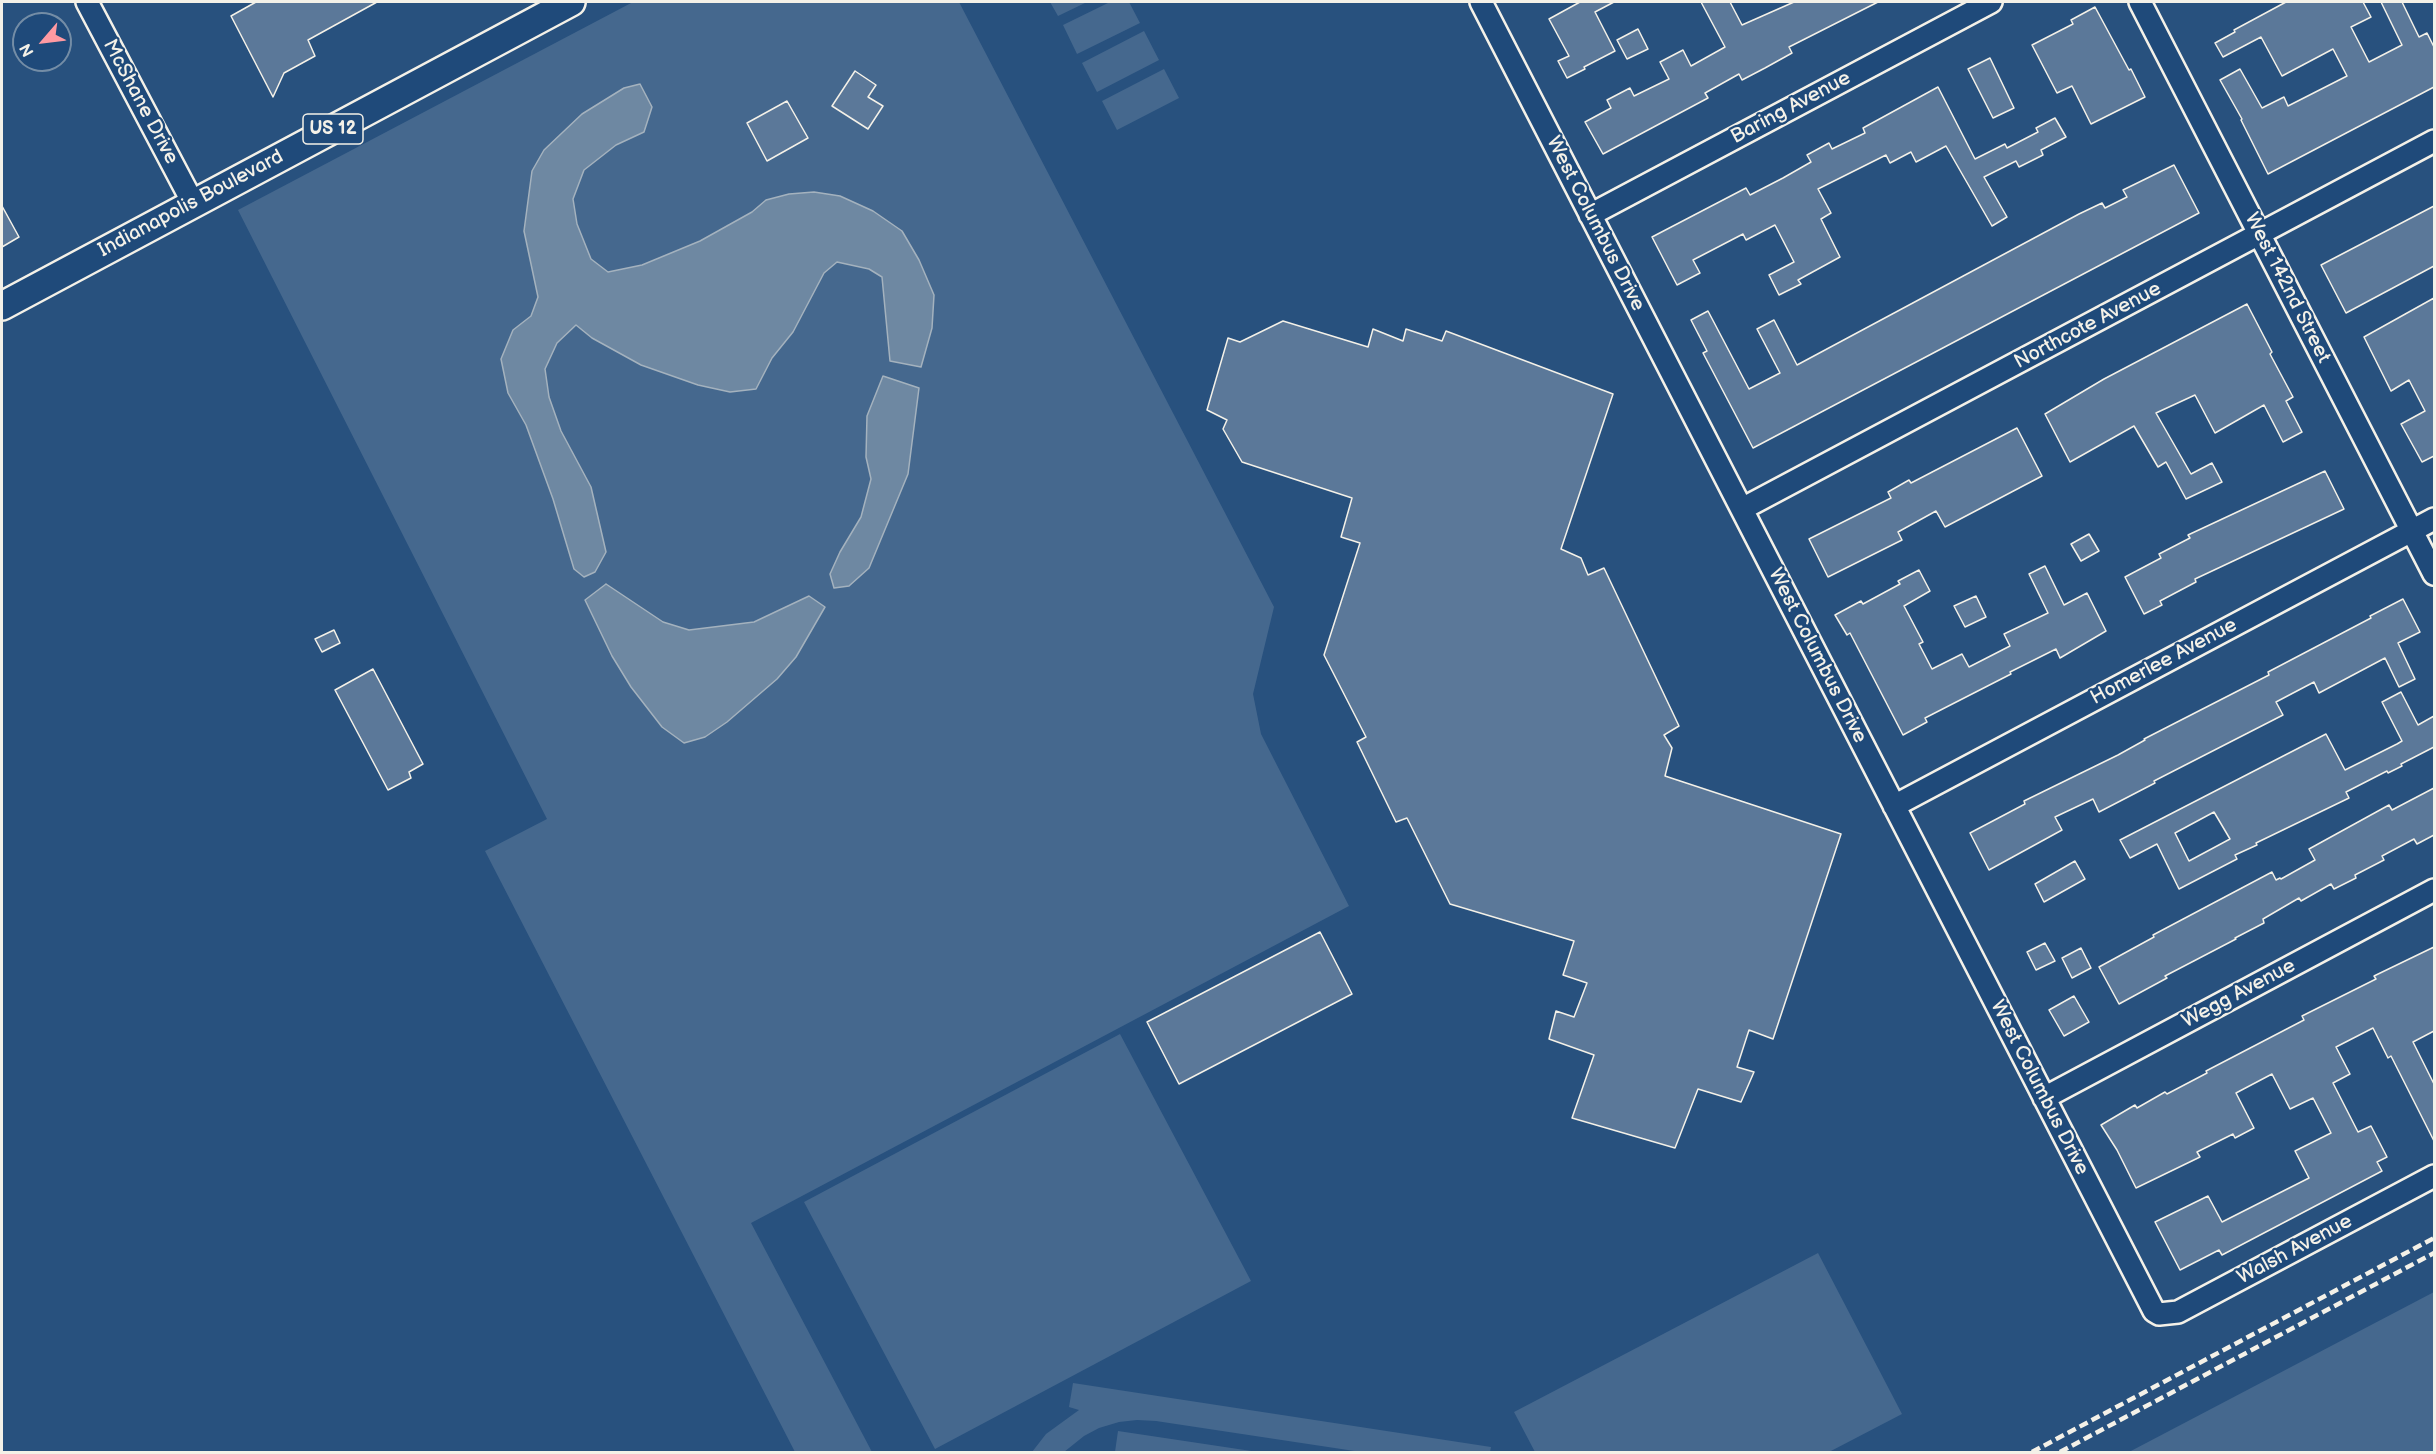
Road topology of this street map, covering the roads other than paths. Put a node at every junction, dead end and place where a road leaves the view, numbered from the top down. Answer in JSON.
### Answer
{"nodes":[{"id":1,"x":87,"y":2,"type":"edge"},
{"id":2,"x":571,"y":2,"type":"edge"},
{"id":3,"x":1481,"y":2,"type":"edge"},
{"id":4,"x":1991,"y":2,"type":"edge"},
{"id":5,"x":2140,"y":2,"type":"edge"},
{"id":6,"x":2434,"y":141,"type":"edge"},
{"id":7,"x":193,"y":203,"type":"junction"},
{"id":8,"x":1590,"y":214,"type":"junction"},
{"id":9,"x":2260,"y":234,"type":"junction"},
{"id":10,"x":2,"y":306,"type":"edge"},
{"id":11,"x":1742,"y":509,"type":"junction"},
{"id":12,"x":2434,"y":519,"type":"edge"},
{"id":13,"x":2412,"y":531,"type":"junction"},
{"id":14,"x":2434,"y":574,"type":"edge"},
{"id":15,"x":1894,"y":806,"type":"junction"},
{"id":16,"x":2434,"y":890,"type":"edge"},
{"id":17,"x":2044,"y":1098,"type":"junction"},
{"id":18,"x":2434,"y":1176,"type":"edge"},
{"id":19,"x":2154,"y":1311,"type":"joint"}],
"edges":[{"from":1,"to":7,"type":"street","name":"McShane Drive"},
{"from":2,"to":7,"type":"main road","name":"Indianapolis Boulevard","number":"US 12"},
{"from":3,"to":8,"type":"street","name":"West Columbus Drive"},
{"from":4,"to":8,"type":"street","name":"Baring Avenue"},
{"from":5,"to":9,"type":"street","name":"West 142nd Street"},
{"from":6,"to":9,"type":"street","name":"Northcote Avenue"},
{"from":7,"to":10,"type":"main road","name":"Indianapolis Boulevard","number":"US 12"},
{"from":8,"to":11,"type":"street","name":"West Columbus Drive"},
{"from":9,"to":11,"type":"street","name":"Northcote Avenue"},
{"from":9,"to":13,"type":"street","name":"West 142nd Street"},
{"from":11,"to":15,"type":"street","name":"West Columbus Drive"},
{"from":12,"to":13,"type":"street","name":"Homerlee Avenue"},
{"from":13,"to":14,"type":"street","name":"West 142nd Street"},
{"from":13,"to":15,"type":"street","name":"Homerlee Avenue"},
{"from":15,"to":17,"type":"street","name":"West Columbus Drive"},
{"from":16,"to":17,"type":"street","name":"Wegg Avenue"},
{"from":17,"to":19,"type":"street","name":"West Columbus Drive"},
{"from":18,"to":19,"type":"street","name":"Walsh Avenue"}]}
